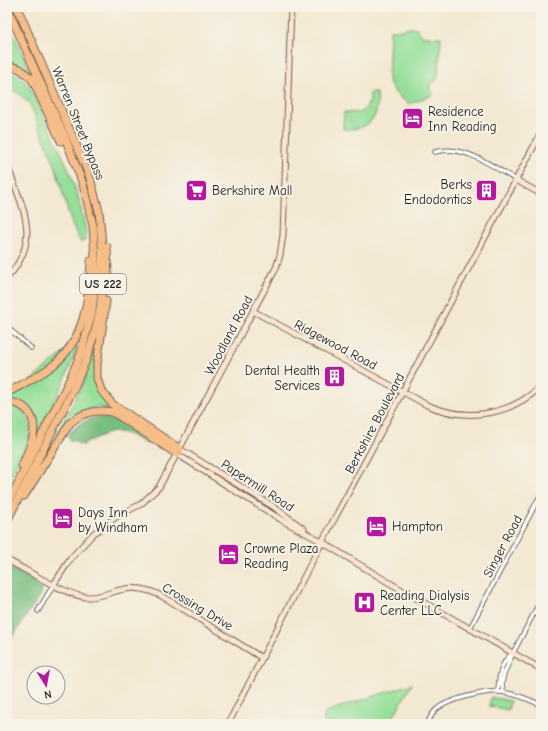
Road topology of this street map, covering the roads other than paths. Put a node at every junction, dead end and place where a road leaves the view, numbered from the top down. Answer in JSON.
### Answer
{"nodes":[{"id":1,"x":7,"y":7,"type":"edge"},
{"id":2,"x":16,"y":7,"type":"edge"},
{"id":3,"x":291,"y":7,"type":"edge"},
{"id":4,"x":7,"y":65,"type":"edge"},
{"id":5,"x":541,"y":133,"type":"edge"},
{"id":6,"x":435,"y":152,"type":"dead end"},
{"id":7,"x":7,"y":165,"type":"edge"},
{"id":8,"x":516,"y":180,"type":"junction"},
{"id":9,"x":83,"y":184,"type":"junction"},
{"id":10,"x":541,"y":194,"type":"edge"},
{"id":11,"x":99,"y":211,"type":"junction"},
{"id":12,"x":93,"y":226,"type":"junction"},
{"id":13,"x":7,"y":278,"type":"edge"},
{"id":14,"x":253,"y":311,"type":"junction"},
{"id":15,"x":7,"y":328,"type":"edge"},
{"id":16,"x":31,"y":348,"type":"dead end"},
{"id":17,"x":541,"y":386,"type":"edge"},
{"id":18,"x":403,"y":392,"type":"junction"},
{"id":19,"x":7,"y":393,"type":"edge"},
{"id":20,"x":7,"y":402,"type":"edge"},
{"id":21,"x":179,"y":451,"type":"junction"},
{"id":22,"x":541,"y":494,"type":"edge"},
{"id":23,"x":7,"y":497,"type":"edge"},
{"id":24,"x":7,"y":505,"type":"edge"},
{"id":25,"x":7,"y":522,"type":"edge"},
{"id":26,"x":322,"y":542,"type":"junction"},
{"id":27,"x":7,"y":560,"type":"edge"},
{"id":28,"x":54,"y":584,"type":"junction"},
{"id":29,"x":541,"y":600,"type":"edge"},
{"id":30,"x":38,"y":612,"type":"dead end"},
{"id":31,"x":534,"y":613,"type":"junction"},
{"id":32,"x":541,"y":616,"type":"edge"},
{"id":33,"x":470,"y":628,"type":"junction"},
{"id":34,"x":513,"y":653,"type":"junction"},
{"id":35,"x":262,"y":658,"type":"junction"},
{"id":36,"x":541,"y":669,"type":"edge"},
{"id":37,"x":498,"y":692,"type":"junction"},
{"id":38,"x":503,"y":692,"type":"junction"},
{"id":39,"x":541,"y":705,"type":"edge"},
{"id":40,"x":228,"y":724,"type":"edge"},
{"id":41,"x":427,"y":724,"type":"edge"}],
"edges":[{"from":1,"to":9,"type":"highway","name":"Warren Street Bypass","number":"US 222"},
{"from":2,"to":11,"type":"highway","name":"Warren Street Bypass","number":"US 222"},
{"from":3,"to":14,"type":"main road","name":"Woodland Road"},
{"from":4,"to":9,"type":"highway"},
{"from":5,"to":8,"type":"main road","name":"Berkshire Boulevard"},
{"from":6,"to":8,"type":"street"},
{"from":7,"to":13,"type":"main road"},
{"from":8,"to":10,"type":"main road"},
{"from":8,"to":18,"type":"main road","name":"Berkshire Boulevard"},
{"from":9,"to":12,"type":"highway","name":"Warren Street Bypass","number":"US 222"},
{"from":11,"to":21,"type":"highway"},
{"from":11,"to":25,"type":"highway","name":"Warren Street Bypass","number":"US 222"},
{"from":12,"to":19,"type":"highway"},
{"from":12,"to":24,"type":"highway","name":"Warren Street Bypass","number":"US 222"},
{"from":14,"to":18,"type":"main road","name":"Ridgewood Road"},
{"from":14,"to":21,"type":"main road","name":"Woodland Road"},
{"from":15,"to":16,"type":"street"},
{"from":17,"to":18,"type":"main road","name":"Ridgewood Road"},
{"from":18,"to":26,"type":"main road","name":"Berkshire Boulevard"},
{"from":20,"to":23,"type":"highway"},
{"from":21,"to":25,"type":"highway"},
{"from":21,"to":26,"type":"main road","name":"Papermill Road"},
{"from":21,"to":28,"type":"main road","name":"Woodland Road"},
{"from":22,"to":33,"type":"street","name":"Singer Road"},
{"from":26,"to":33,"type":"main road","name":"Papermill Road"},
{"from":26,"to":35,"type":"main road","name":"Berkshire Boulevard"},
{"from":27,"to":28,"type":"main road","name":"Crossing Drive"},
{"from":28,"to":30,"type":"street","name":"Woodland Road"},
{"from":28,"to":35,"type":"main road","name":"Crossing Drive"},
{"from":29,"to":31,"type":"street"},
{"from":31,"to":32,"type":"street"},
{"from":31,"to":34,"type":"street"},
{"from":33,"to":34,"type":"main road","name":"Papermill Road"},
{"from":34,"to":36,"type":"main road","name":"Papermill Road"},
{"from":34,"to":37,"type":"street"},
{"from":34,"to":38,"type":"street"},
{"from":35,"to":40,"type":"main road","name":"Berkshire Boulevard"},
{"from":37,"to":38,"type":"street"},
{"from":37,"to":41,"type":"street"},
{"from":38,"to":39,"type":"street"}]}
